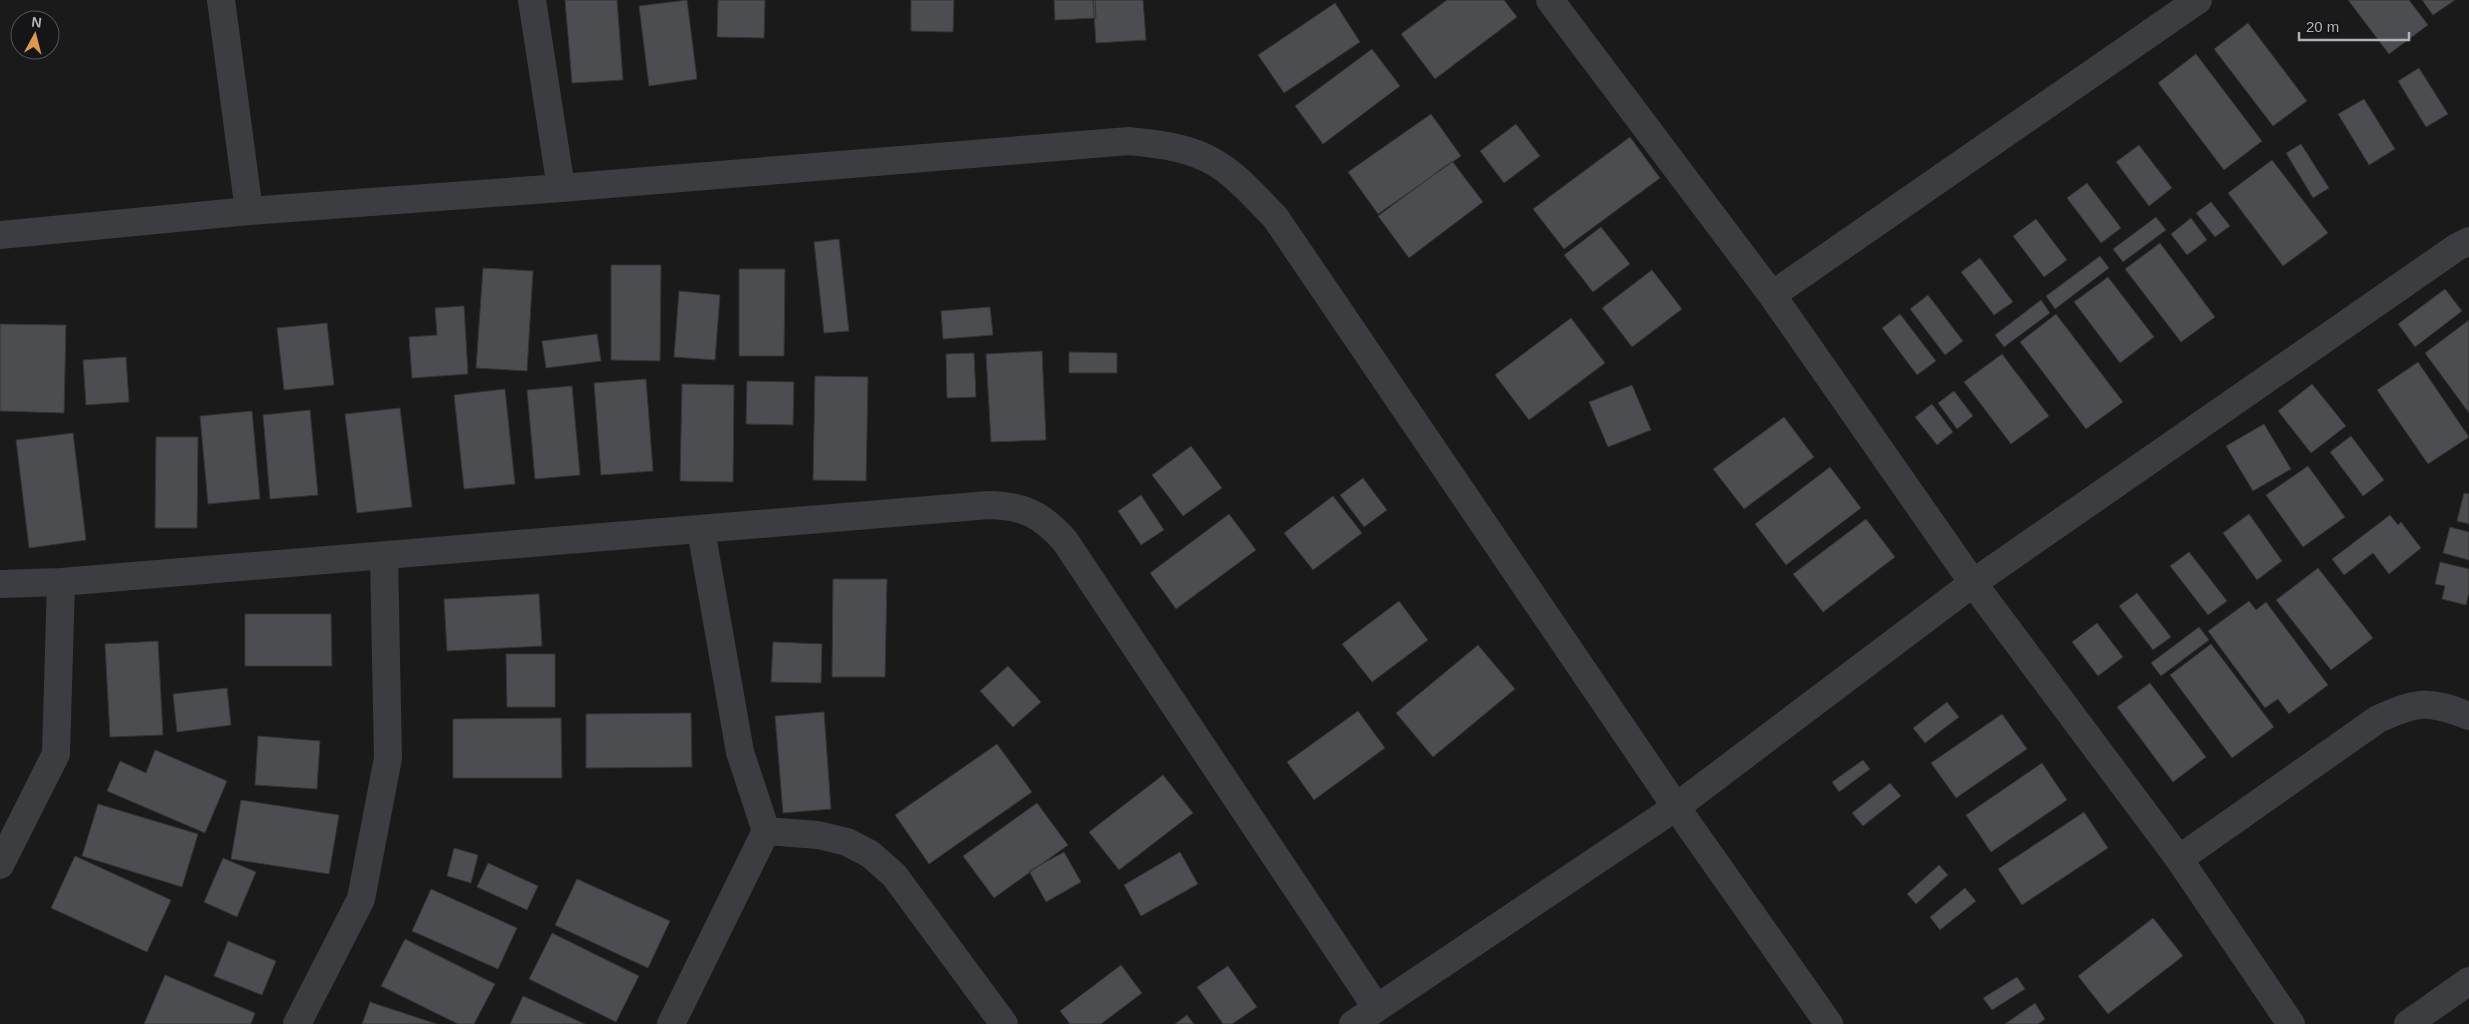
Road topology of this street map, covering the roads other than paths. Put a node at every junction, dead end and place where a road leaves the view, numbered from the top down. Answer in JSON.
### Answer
{"nodes":[{"id":1,"x":221,"y":0,"type":"edge"},
{"id":2,"x":532,"y":0,"type":"edge"},
{"id":3,"x":1550,"y":0,"type":"edge"},
{"id":4,"x":2198,"y":0,"type":"edge"},
{"id":5,"x":561,"y":188,"type":"junction"},
{"id":6,"x":249,"y":211,"type":"junction"},
{"id":7,"x":0,"y":235,"type":"edge"},
{"id":8,"x":2469,"y":241,"type":"edge"},
{"id":9,"x":1772,"y":295,"type":"junction"},
{"id":10,"x":701,"y":530,"type":"junction"},
{"id":11,"x":384,"y":557,"type":"junction"},
{"id":12,"x":60,"y":582,"type":"junction"},
{"id":13,"x":1973,"y":583,"type":"junction"},
{"id":14,"x":0,"y":584,"type":"edge"},
{"id":15,"x":2469,"y":716,"type":"edge"},
{"id":16,"x":1676,"y":807,"type":"junction"},
{"id":17,"x":766,"y":831,"type":"junction"},
{"id":18,"x":2179,"y":859,"type":"junction"},
{"id":19,"x":0,"y":865,"type":"edge"},
{"id":20,"x":2469,"y":981,"type":"edge"},
{"id":21,"x":1376,"y":1007,"type":"junction"},
{"id":22,"x":297,"y":1024,"type":"edge"},
{"id":23,"x":671,"y":1024,"type":"edge"},
{"id":24,"x":1004,"y":1024,"type":"edge"},
{"id":25,"x":1353,"y":1024,"type":"edge"},
{"id":26,"x":1829,"y":1024,"type":"edge"},
{"id":27,"x":2291,"y":1024,"type":"edge"},
{"id":28,"x":2408,"y":1024,"type":"edge"}],
"edges":[{"from":1,"to":6,"type":"street"},
{"from":2,"to":5,"type":"street"},
{"from":3,"to":9,"type":"street"},
{"from":4,"to":9,"type":"street"},
{"from":5,"to":6,"type":"street"},
{"from":5,"to":16,"type":"street"},
{"from":6,"to":7,"type":"street"},
{"from":8,"to":13,"type":"street"},
{"from":9,"to":13,"type":"street"},
{"from":10,"to":11,"type":"street"},
{"from":10,"to":17,"type":"street"},
{"from":10,"to":21,"type":"street"},
{"from":11,"to":12,"type":"street"},
{"from":11,"to":22,"type":"street"},
{"from":12,"to":14,"type":"street"},
{"from":12,"to":19,"type":"street"},
{"from":13,"to":16,"type":"street"},
{"from":13,"to":18,"type":"street"},
{"from":15,"to":18,"type":"street"},
{"from":16,"to":21,"type":"street"},
{"from":16,"to":26,"type":"street"},
{"from":17,"to":23,"type":"street"},
{"from":17,"to":24,"type":"street"},
{"from":18,"to":27,"type":"street"},
{"from":20,"to":28,"type":"street"},
{"from":21,"to":25,"type":"street"}]}
